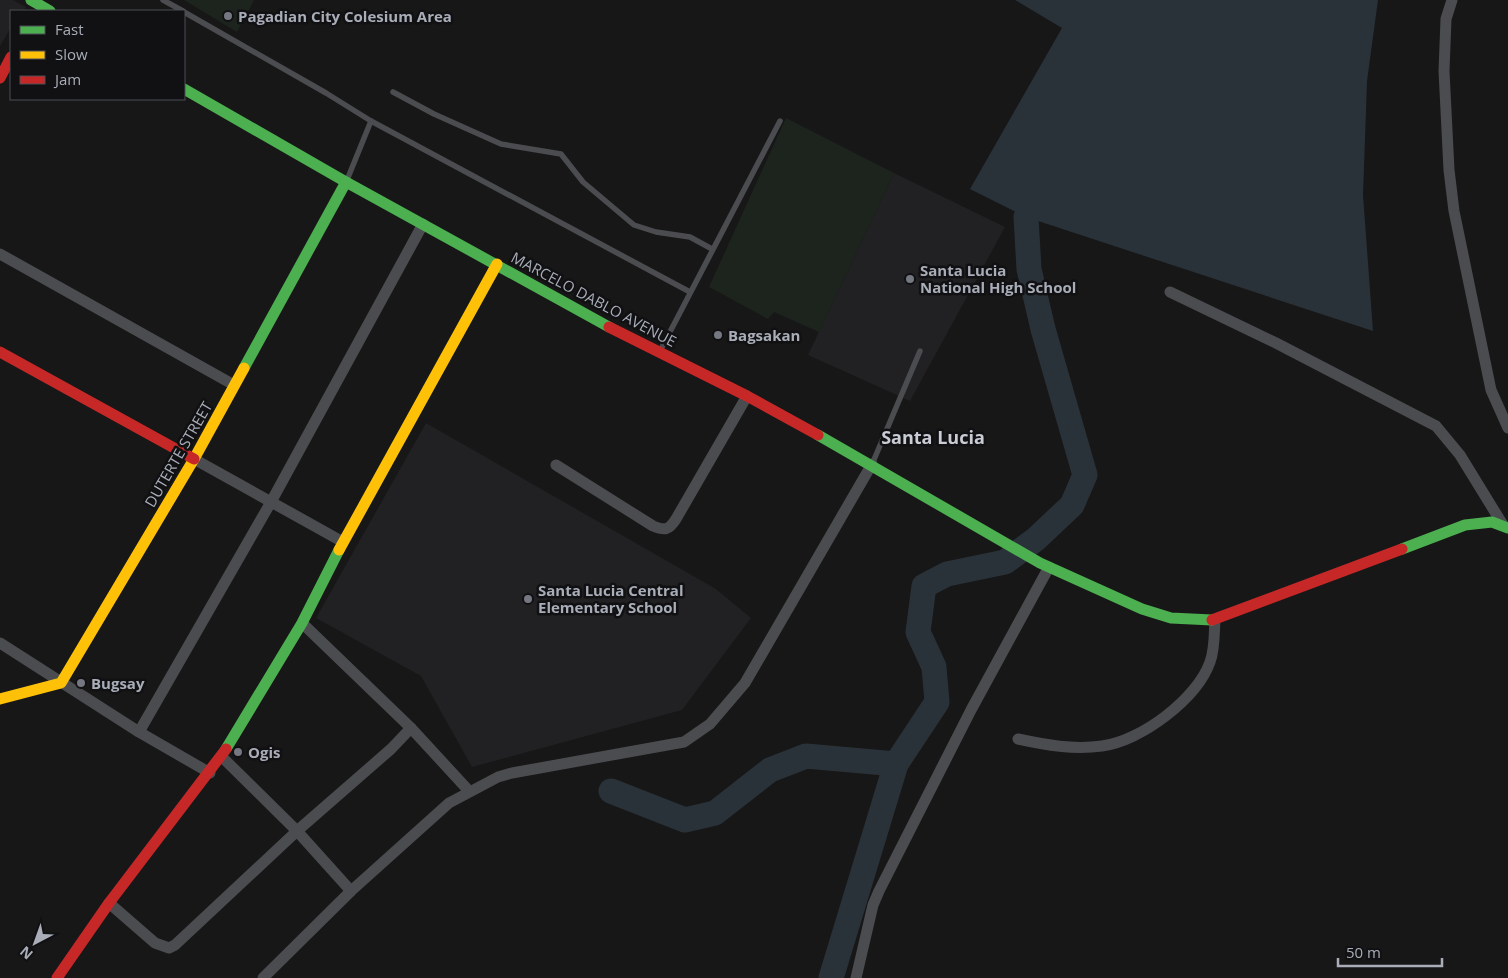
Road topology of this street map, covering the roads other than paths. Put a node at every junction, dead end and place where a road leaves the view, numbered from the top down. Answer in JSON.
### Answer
{"nodes":[{"id":1,"x":163,"y":0,"type":"edge"},
{"id":2,"x":1452,"y":0,"type":"edge"},
{"id":3,"x":37,"y":4,"type":"edge"},
{"id":4,"x":48,"y":10,"type":"edge"},
{"id":5,"x":180,"y":10,"type":"edge"},
{"id":6,"x":185,"y":13,"type":"edge"},
{"id":7,"x":10,"y":59,"type":"edge"},
{"id":8,"x":0,"y":78,"type":"edge"},
{"id":9,"x":185,"y":89,"type":"edge"},
{"id":10,"x":393,"y":92,"type":"dead end"},
{"id":11,"x":780,"y":120,"type":"dead end"},
{"id":12,"x":371,"y":121,"type":"junction"},
{"id":13,"x":346,"y":182,"type":"junction"},
{"id":14,"x":423,"y":224,"type":"junction"},
{"id":15,"x":712,"y":249,"type":"junction"},
{"id":16,"x":0,"y":254,"type":"edge"},
{"id":17,"x":497,"y":264,"type":"junction"},
{"id":18,"x":690,"y":292,"type":"junction"},
{"id":19,"x":1170,"y":292,"type":"dead end"},
{"id":20,"x":660,"y":351,"type":"junction"},
{"id":21,"x":920,"y":351,"type":"dead end"},
{"id":22,"x":0,"y":352,"type":"edge"},
{"id":23,"x":234,"y":385,"type":"junction"},
{"id":24,"x":747,"y":396,"type":"junction"},
{"id":25,"x":1508,"y":428,"type":"edge"},
{"id":26,"x":194,"y":459,"type":"junction"},
{"id":27,"x":872,"y":464,"type":"junction"},
{"id":28,"x":556,"y":465,"type":"dead end"},
{"id":29,"x":270,"y":502,"type":"junction"},
{"id":30,"x":1506,"y":526,"type":"edge"},
{"id":31,"x":343,"y":542,"type":"junction"},
{"id":32,"x":1044,"y":565,"type":"junction"},
{"id":33,"x":1216,"y":620,"type":"junction"},
{"id":34,"x":302,"y":623,"type":"junction"},
{"id":35,"x":0,"y":643,"type":"edge"},
{"id":36,"x":61,"y":683,"type":"junction"},
{"id":37,"x":0,"y":699,"type":"edge"},
{"id":38,"x":411,"y":728,"type":"junction"},
{"id":39,"x":138,"y":732,"type":"junction"},
{"id":40,"x":1018,"y":740,"type":"dead end"},
{"id":41,"x":222,"y":756,"type":"junction"},
{"id":42,"x":210,"y":773,"type":"junction"},
{"id":43,"x":469,"y":791,"type":"junction"},
{"id":44,"x":297,"y":831,"type":"junction"},
{"id":45,"x":351,"y":891,"type":"junction"},
{"id":46,"x":109,"y":904,"type":"junction"},
{"id":47,"x":57,"y":978,"type":"edge"},
{"id":48,"x":263,"y":978,"type":"edge"},
{"id":49,"x":856,"y":978,"type":"edge"}],
"edges":[{"from":1,"to":5,"type":"lane"},
{"from":2,"to":25,"type":"street"},
{"from":3,"to":4,"type":"street"},
{"from":6,"to":12,"type":"lane"},
{"from":7,"to":8,"type":"street"},
{"from":9,"to":13,"type":"street","name":"MARCELO DABLO AVENUE"},
{"from":10,"to":15,"type":"lane"},
{"from":11,"to":15,"type":"lane"},
{"from":12,"to":13,"type":"lane"},
{"from":12,"to":18,"type":"lane"},
{"from":13,"to":14,"type":"street","name":"MARCELO DABLO AVENUE"},
{"from":13,"to":23,"type":"street","name":"DUTERTE STREET"},
{"from":14,"to":17,"type":"street","name":"MARCELO DABLO AVENUE"},
{"from":14,"to":29,"type":"street"},
{"from":15,"to":18,"type":"lane"},
{"from":16,"to":23,"type":"street"},
{"from":17,"to":20,"type":"street","name":"MARCELO DABLO AVENUE"},
{"from":17,"to":31,"type":"street"},
{"from":18,"to":20,"type":"lane"},
{"from":19,"to":30,"type":"street"},
{"from":20,"to":24,"type":"street","name":"MARCELO DABLO AVENUE"},
{"from":21,"to":27,"type":"lane"},
{"from":22,"to":26,"type":"street"},
{"from":23,"to":26,"type":"street","name":"DUTERTE STREET"},
{"from":24,"to":27,"type":"street","name":"MARCELO DABLO AVENUE"},
{"from":24,"to":28,"type":"street"},
{"from":26,"to":29,"type":"street"},
{"from":26,"to":36,"type":"street","name":"DUTERTE STREET"},
{"from":27,"to":32,"type":"street","name":"MARCELO DABLO AVENUE"},
{"from":27,"to":43,"type":"street"},
{"from":29,"to":31,"type":"street"},
{"from":29,"to":39,"type":"street"},
{"from":30,"to":33,"type":"street"},
{"from":31,"to":34,"type":"street"},
{"from":32,"to":33,"type":"street","name":"MARCELO DABLO AVENUE"},
{"from":32,"to":49,"type":"street"},
{"from":33,"to":40,"type":"street"},
{"from":34,"to":38,"type":"street"},
{"from":34,"to":41,"type":"street"},
{"from":35,"to":36,"type":"street"},
{"from":36,"to":37,"type":"street"},
{"from":36,"to":39,"type":"street"},
{"from":38,"to":43,"type":"street"},
{"from":38,"to":44,"type":"street"},
{"from":39,"to":42,"type":"street"},
{"from":41,"to":42,"type":"street"},
{"from":41,"to":44,"type":"street"},
{"from":42,"to":46,"type":"street"},
{"from":43,"to":45,"type":"street"},
{"from":44,"to":45,"type":"street"},
{"from":44,"to":46,"type":"street"},
{"from":45,"to":48,"type":"street"},
{"from":46,"to":47,"type":"street"}]}
